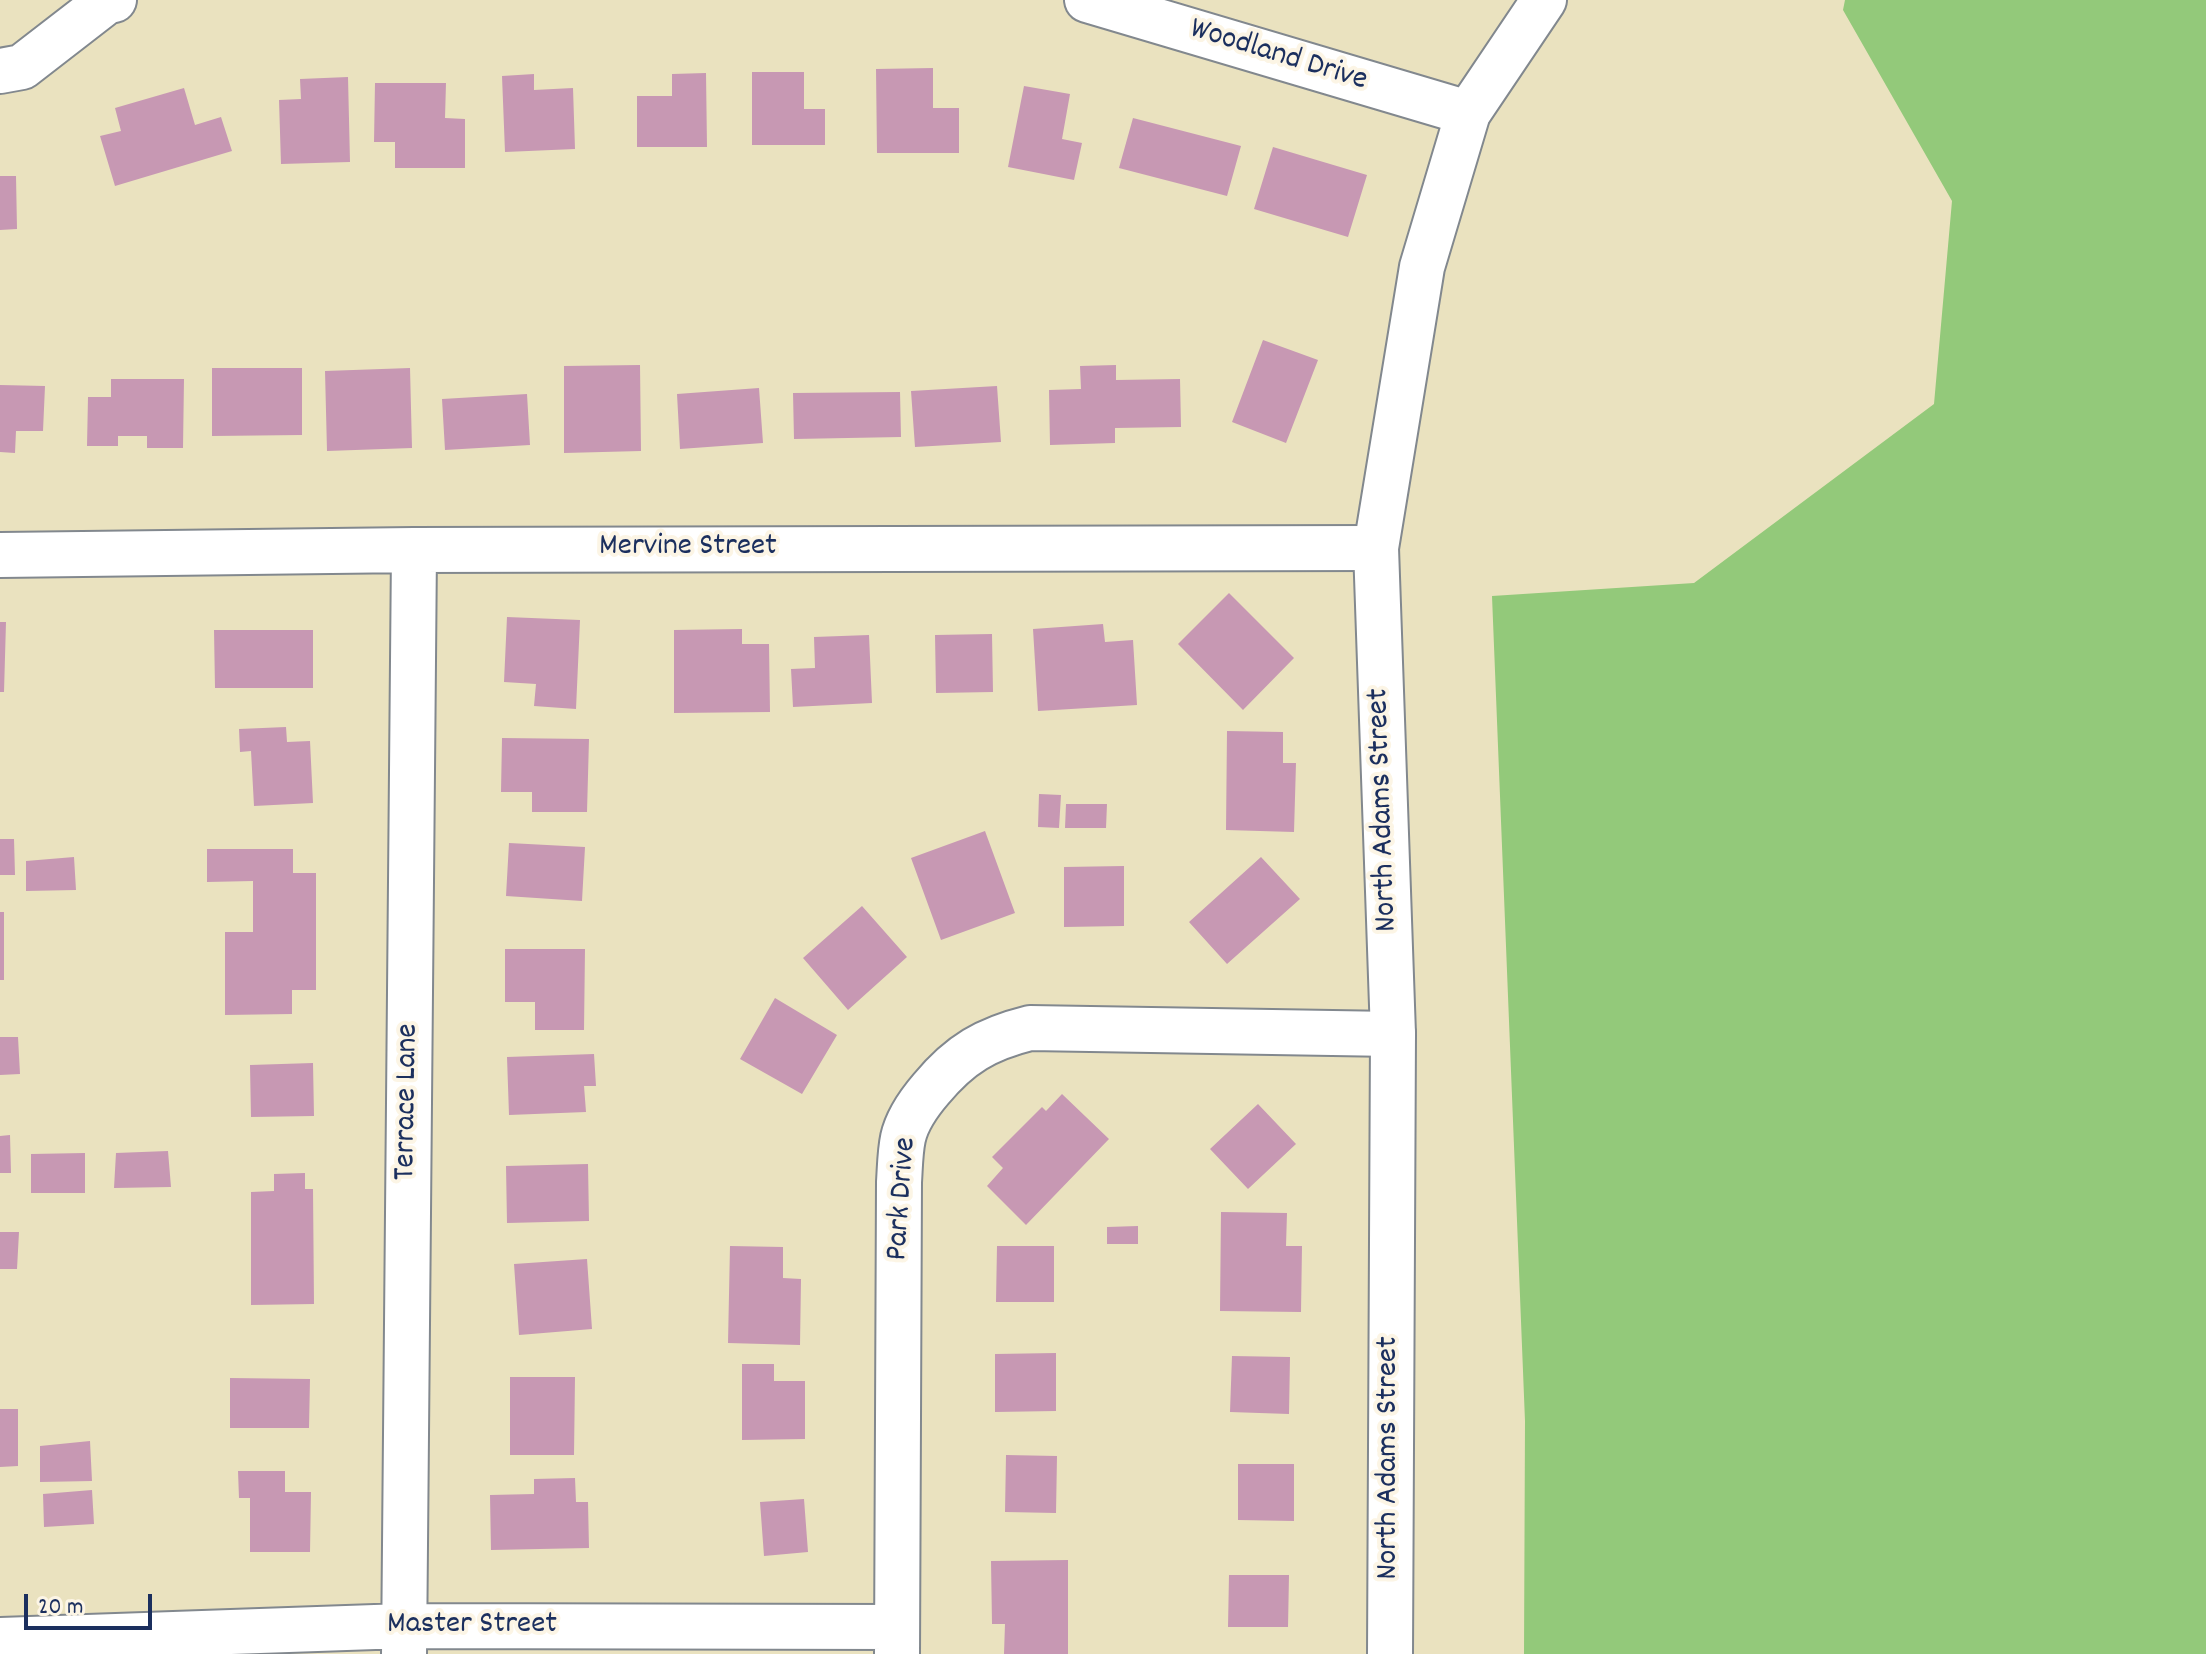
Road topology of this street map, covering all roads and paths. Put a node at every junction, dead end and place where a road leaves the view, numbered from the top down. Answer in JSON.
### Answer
{"nodes":[{"id":1,"x":1087,"y":0,"type":"edge"},
{"id":2,"x":1544,"y":0,"type":"edge"},
{"id":3,"x":108,"y":1,"type":"edge"},
{"id":4,"x":0,"y":71,"type":"edge"},
{"id":5,"x":1468,"y":113,"type":"junction"},
{"id":6,"x":1376,"y":548,"type":"junction"},
{"id":7,"x":414,"y":550,"type":"junction"},
{"id":8,"x":0,"y":555,"type":"edge"},
{"id":9,"x":1393,"y":1034,"type":"junction"},
{"id":10,"x":0,"y":1640,"type":"edge"},
{"id":11,"x":404,"y":1640,"type":"edge"},
{"id":12,"x":897,"y":1640,"type":"edge"},
{"id":13,"x":1390,"y":1654,"type":"edge"}],
"edges":[{"from":1,"to":5,"type":"street","name":"Woodland Drive"},
{"from":2,"to":5,"type":"street","name":"North Adams Street"},
{"from":3,"to":4,"type":"street"},
{"from":5,"to":6,"type":"street","name":"North Adams Street"},
{"from":6,"to":7,"type":"street","name":"Mervine Street"},
{"from":6,"to":9,"type":"street","name":"North Adams Street"},
{"from":7,"to":8,"type":"street","name":"Mervine Street"},
{"from":7,"to":11,"type":"street","name":"Terrace Lane"},
{"from":9,"to":12,"type":"street","name":"Park Drive"},
{"from":9,"to":13,"type":"street","name":"North Adams Street"},
{"from":10,"to":11,"type":"street","name":"Master Street"},
{"from":11,"to":12,"type":"street","name":"Master Street"}]}
